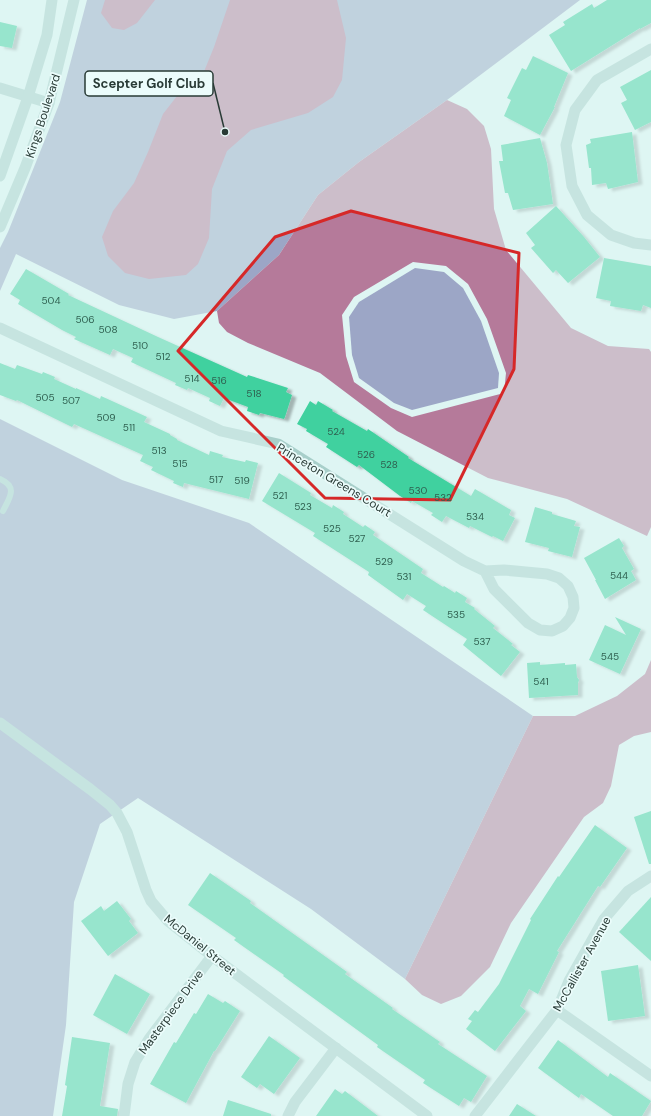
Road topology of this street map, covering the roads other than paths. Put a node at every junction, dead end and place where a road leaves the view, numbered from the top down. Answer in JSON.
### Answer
{"nodes":[{"id":1,"x":52,"y":0,"type":"edge"},
{"id":2,"x":74,"y":0,"type":"edge"},
{"id":3,"x":651,"y":49,"type":"edge"},
{"id":4,"x":0,"y":88,"type":"edge"},
{"id":5,"x":28,"y":97,"type":"junction"},
{"id":6,"x":49,"y":103,"type":"junction"},
{"id":7,"x":0,"y":176,"type":"edge"},
{"id":8,"x":0,"y":228,"type":"edge"},
{"id":9,"x":651,"y":245,"type":"edge"},
{"id":10,"x":0,"y":328,"type":"edge"},
{"id":11,"x":0,"y":479,"type":"edge"},
{"id":12,"x":1,"y":513,"type":"edge"},
{"id":13,"x":485,"y":571,"type":"junction"},
{"id":14,"x":0,"y":723,"type":"edge"},
{"id":15,"x":651,"y":876,"type":"edge"},
{"id":16,"x":212,"y":956,"type":"junction"},
{"id":17,"x":557,"y":1010,"type":"junction"},
{"id":18,"x":336,"y":1048,"type":"junction"},
{"id":19,"x":651,"y":1076,"type":"edge"},
{"id":20,"x":124,"y":1116,"type":"edge"},
{"id":21,"x":288,"y":1116,"type":"edge"},
{"id":22,"x":427,"y":1116,"type":"edge"},
{"id":23,"x":475,"y":1116,"type":"edge"}],
"edges":[{"from":1,"to":5,"type":"street","name":"Kings Boulevard"},
{"from":2,"to":6,"type":"street","name":"Kings Boulevard"},
{"from":3,"to":9,"type":"street"},
{"from":4,"to":5,"type":"street"},
{"from":5,"to":6,"type":"street"},
{"from":5,"to":7,"type":"street","name":"Kings Boulevard"},
{"from":6,"to":8,"type":"street","name":"Kings Boulevard"},
{"from":10,"to":13,"type":"street","name":"Princeton Greens Court"},
{"from":11,"to":12,"type":"lane"},
{"from":13,"to":13,"type":"street"},
{"from":14,"to":16,"type":"street","name":"McDaniel Street"},
{"from":15,"to":17,"type":"street","name":"McCallister Avenue"},
{"from":16,"to":18,"type":"street","name":"McDaniel Street"},
{"from":16,"to":20,"type":"street","name":"Masterpiece Drive"},
{"from":17,"to":19,"type":"street"},
{"from":17,"to":23,"type":"street","name":"McCallister Avenue"},
{"from":18,"to":21,"type":"street"},
{"from":18,"to":22,"type":"street","name":"McDaniel Street"}]}
